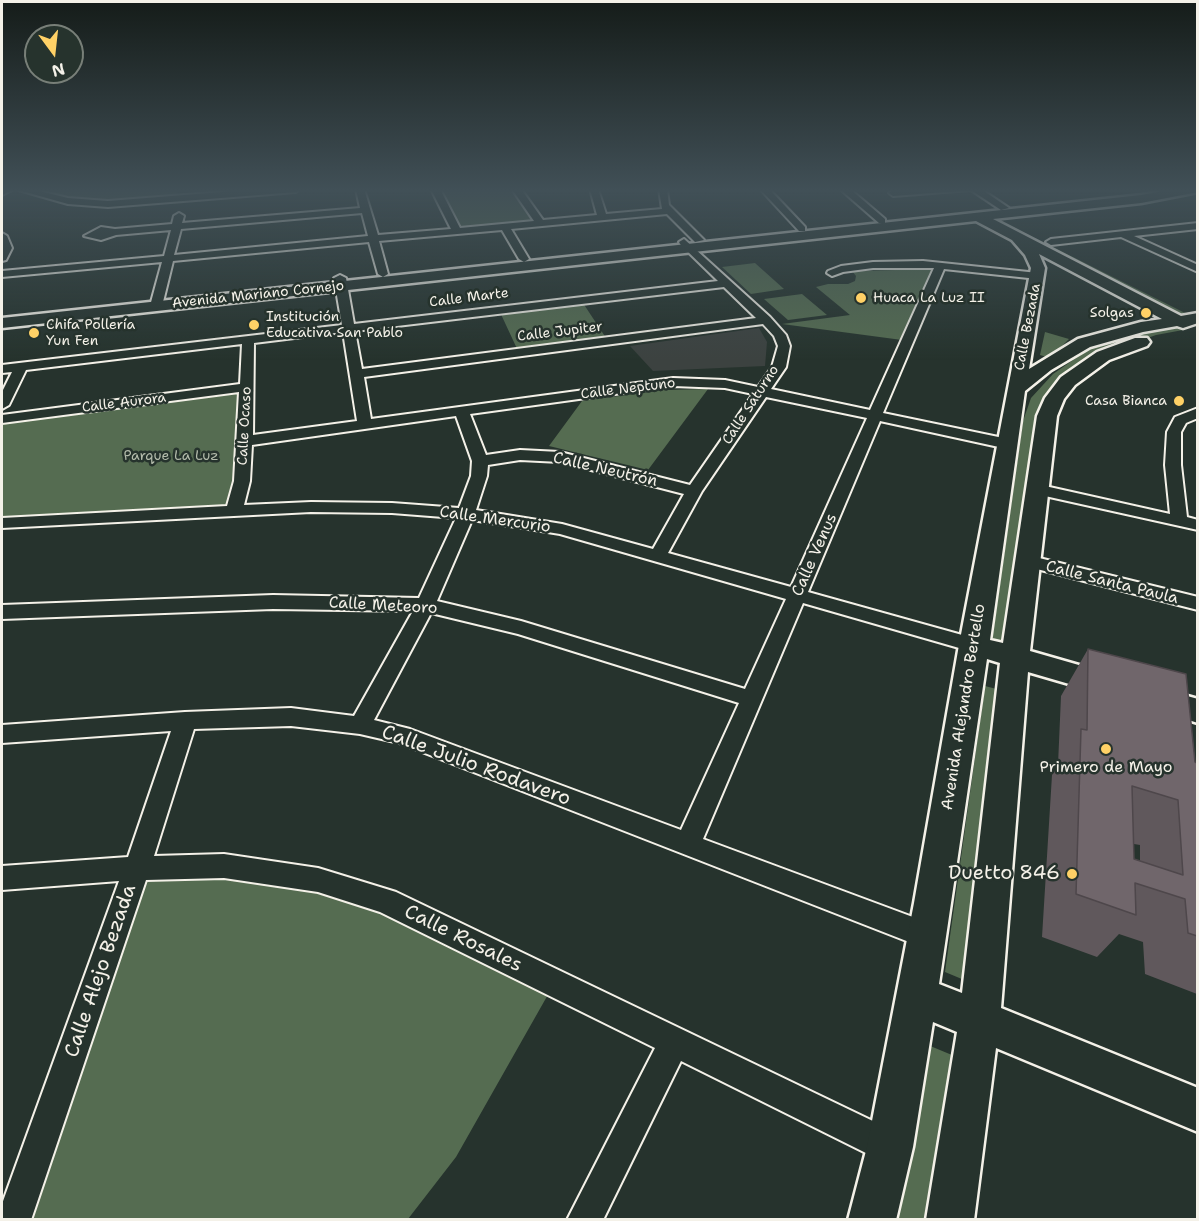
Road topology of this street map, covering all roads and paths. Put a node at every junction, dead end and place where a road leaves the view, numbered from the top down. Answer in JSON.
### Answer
{"nodes":[{"id":1,"x":171,"y":246,"type":"edge"},
{"id":2,"x":298,"y":246,"type":"edge"},
{"id":3,"x":376,"y":246,"type":"edge"},
{"id":4,"x":517,"y":246,"type":"edge"},
{"id":5,"x":660,"y":246,"type":"edge"},
{"id":6,"x":664,"y":246,"type":"edge"},
{"id":7,"x":694,"y":246,"type":"edge"},
{"id":8,"x":1025,"y":246,"type":"edge"},
{"id":9,"x":1036,"y":246,"type":"edge"},
{"id":10,"x":1058,"y":246,"type":"edge"},
{"id":11,"x":1148,"y":246,"type":"edge"},
{"id":12,"x":168,"y":258,"type":"junction"},
{"id":13,"x":524,"y":259,"type":"junction"},
{"id":14,"x":941,"y":265,"type":"junction"},
{"id":15,"x":1197,"y":269,"type":"edge"},
{"id":16,"x":832,"y":273,"type":"dead end"},
{"id":17,"x":2,"y":274,"type":"edge"},
{"id":18,"x":383,"y":274,"type":"junction"},
{"id":19,"x":1038,"y":276,"type":"junction"},
{"id":20,"x":341,"y":282,"type":"junction"},
{"id":21,"x":726,"y":283,"type":"junction"},
{"id":22,"x":157,"y":302,"type":"junction"},
{"id":23,"x":2,"y":315,"type":"edge"},
{"id":24,"x":766,"y":320,"type":"junction"},
{"id":25,"x":2,"y":323,"type":"edge"},
{"id":26,"x":1194,"y":324,"type":"edge"},
{"id":27,"x":349,"y":328,"type":"junction"},
{"id":28,"x":248,"y":340,"type":"junction"},
{"id":29,"x":21,"y":367,"type":"junction"},
{"id":30,"x":2,"y":369,"type":"edge"},
{"id":31,"x":357,"y":374,"type":"junction"},
{"id":32,"x":773,"y":375,"type":"junction"},
{"id":33,"x":725,"y":384,"type":"junction"},
{"id":34,"x":247,"y":387,"type":"junction"},
{"id":35,"x":1016,"y":389,"type":"junction"},
{"id":36,"x":761,"y":391,"type":"junction"},
{"id":37,"x":2,"y":405,"type":"edge"},
{"id":38,"x":461,"y":411,"type":"junction"},
{"id":39,"x":1197,"y":412,"type":"edge"},
{"id":40,"x":876,"y":415,"type":"junction"},
{"id":41,"x":2,"y":419,"type":"edge"},
{"id":42,"x":365,"y":424,"type":"junction"},
{"id":43,"x":245,"y":441,"type":"junction"},
{"id":44,"x":1008,"y":444,"type":"junction"},
{"id":45,"x":480,"y":461,"type":"junction"},
{"id":46,"x":1036,"y":489,"type":"junction"},
{"id":47,"x":694,"y":492,"type":"junction"},
{"id":48,"x":234,"y":511,"type":"junction"},
{"id":49,"x":466,"y":514,"type":"junction"},
{"id":50,"x":1179,"y":521,"type":"junction"},
{"id":51,"x":2,"y":523,"type":"edge"},
{"id":52,"x":1197,"y":525,"type":"edge"},
{"id":53,"x":658,"y":555,"type":"junction"},
{"id":54,"x":1027,"y":561,"type":"junction"},
{"id":55,"x":796,"y":597,"type":"junction"},
{"id":56,"x":1197,"y":604,"type":"edge"},
{"id":57,"x":426,"y":605,"type":"junction"},
{"id":58,"x":2,"y":612,"type":"edge"},
{"id":59,"x":973,"y":645,"type":"junction"},
{"id":60,"x":1015,"y":657,"type":"junction"},
{"id":61,"x":752,"y":699,"type":"junction"},
{"id":62,"x":1197,"y":711,"type":"edge"},
{"id":63,"x":185,"y":721,"type":"junction"},
{"id":64,"x":360,"y":725,"type":"junction"},
{"id":65,"x":2,"y":734,"type":"edge"},
{"id":66,"x":688,"y":844,"type":"junction"},
{"id":67,"x":137,"y":868,"type":"junction"},
{"id":68,"x":2,"y":878,"type":"edge"},
{"id":69,"x":927,"y":936,"type":"junction"},
{"id":70,"x":917,"y":994,"type":"junction"},
{"id":71,"x":979,"y":1022,"type":"junction"},
{"id":72,"x":675,"y":1041,"type":"junction"},
{"id":73,"x":1197,"y":1110,"type":"edge"},
{"id":74,"x":890,"y":1147,"type":"junction"},
{"id":75,"x":13,"y":1220,"type":"edge"},
{"id":76,"x":584,"y":1220,"type":"edge"},
{"id":77,"x":872,"y":1220,"type":"edge"},
{"id":78,"x":950,"y":1220,"type":"edge"}],
"edges":[{"from":1,"to":12,"type":"street"},
{"from":2,"to":12,"type":"street"},
{"from":3,"to":18,"type":"street"},
{"from":4,"to":13,"type":"street"},
{"from":5,"to":13,"type":"main road","name":"Avenida Mariano Cornejo"},
{"from":6,"to":20,"type":"main road","name":"Avenida Mariano Cornejo"},
{"from":7,"to":21,"type":"street","name":"Calle Saturno"},
{"from":8,"to":19,"type":"main road","name":"Calle Bezada"},
{"from":9,"to":26,"type":"main road"},
{"from":10,"to":26,"type":"main road"},
{"from":11,"to":15,"type":"street"},
{"from":12,"to":17,"type":"street"},
{"from":12,"to":22,"type":"street"},
{"from":13,"to":18,"type":"main road","name":"Avenida Mariano Cornejo"},
{"from":14,"to":16,"type":"street"},
{"from":14,"to":19,"type":"street"},
{"from":14,"to":40,"type":"street","name":"Calle Venus"},
{"from":18,"to":20,"type":"main road","name":"Avenida Mariano Cornejo"},
{"from":19,"to":35,"type":"main road","name":"Calle Bezada"},
{"from":20,"to":22,"type":"main road","name":"Avenida Mariano Cornejo"},
{"from":20,"to":27,"type":"street"},
{"from":21,"to":24,"type":"street","name":"Calle Saturno"},
{"from":21,"to":27,"type":"street","name":"Calle Marte"},
{"from":22,"to":23,"type":"main road","name":"Avenida Mariano Cornejo"},
{"from":22,"to":25,"type":"main road","name":"Avenida Mariano Cornejo"},
{"from":24,"to":31,"type":"street","name":"Calle Jupiter"},
{"from":24,"to":32,"type":"street","name":"Calle Saturno"},
{"from":26,"to":35,"type":"main road"},
{"from":26,"to":46,"type":"main road"},
{"from":27,"to":28,"type":"street","name":"Calle Marte"},
{"from":27,"to":31,"type":"street"},
{"from":28,"to":29,"type":"street","name":"Calle Marte"},
{"from":28,"to":34,"type":"street","name":"Calle Ocaso"},
{"from":29,"to":30,"type":"street","name":"Calle Marte"},
{"from":29,"to":37,"type":"street"},
{"from":31,"to":42,"type":"street"},
{"from":32,"to":33,"type":"street"},
{"from":32,"to":36,"type":"street","name":"Calle Saturno"},
{"from":33,"to":36,"type":"street","name":"Calle Neptuno"},
{"from":33,"to":38,"type":"street","name":"Calle Neptuno"},
{"from":34,"to":41,"type":"street","name":"Calle Aurora"},
{"from":34,"to":43,"type":"street","name":"Calle Ocaso"},
{"from":35,"to":44,"type":"main road","name":"Avenida Alejandro Bertello"},
{"from":36,"to":40,"type":"street","name":"Calle Neptuno"},
{"from":36,"to":47,"type":"street","name":"Calle Saturno"},
{"from":38,"to":42,"type":"street","name":"Calle Neptuno"},
{"from":38,"to":45,"type":"street"},
{"from":39,"to":50,"type":"street"},
{"from":40,"to":44,"type":"street","name":"Calle Neptuno"},
{"from":40,"to":55,"type":"street","name":"Calle Venus"},
{"from":42,"to":43,"type":"street","name":"Calle Neptuno"},
{"from":43,"to":48,"type":"street","name":"Calle Ocaso"},
{"from":44,"to":59,"type":"main road","name":"Avenida Alejandro Bertello"},
{"from":45,"to":47,"type":"street","name":"Calle Neutrón"},
{"from":45,"to":49,"type":"street"},
{"from":46,"to":50,"type":"street"},
{"from":46,"to":54,"type":"main road"},
{"from":47,"to":53,"type":"street","name":"Calle Saturno"},
{"from":48,"to":49,"type":"street","name":"Calle Mercurio"},
{"from":48,"to":51,"type":"street","name":"Calle Mercurio"},
{"from":49,"to":53,"type":"street","name":"Calle Mercurio"},
{"from":49,"to":57,"type":"street"},
{"from":50,"to":52,"type":"street"},
{"from":53,"to":55,"type":"street","name":"Calle Mercurio"},
{"from":54,"to":56,"type":"street","name":"Calle Santa Paula"},
{"from":54,"to":60,"type":"main road"},
{"from":55,"to":59,"type":"street","name":"Calle Mercurio"},
{"from":55,"to":61,"type":"street","name":"Calle Venus"},
{"from":57,"to":58,"type":"street","name":"Calle Meteoro"},
{"from":57,"to":61,"type":"street","name":"Calle Meteoro"},
{"from":57,"to":64,"type":"street"},
{"from":59,"to":60,"type":"main road"},
{"from":59,"to":69,"type":"main road","name":"Avenida Alejandro Bertello"},
{"from":60,"to":62,"type":"main road"},
{"from":60,"to":71,"type":"main road"},
{"from":61,"to":66,"type":"street","name":"Calle Venus"},
{"from":63,"to":64,"type":"street","name":"Calle Julio Rodavero"},
{"from":63,"to":65,"type":"street","name":"Calle Julio Rodavero"},
{"from":63,"to":67,"type":"street","name":"Calle Alejo Bezada"},
{"from":64,"to":66,"type":"street","name":"Calle Julio Rodavero"},
{"from":66,"to":69,"type":"street","name":"Calle Julio Rodavero"},
{"from":67,"to":68,"type":"street","name":"Calle Rosales"},
{"from":67,"to":72,"type":"street","name":"Calle Rosales"},
{"from":67,"to":75,"type":"street","name":"Calle Alejo Bezada"},
{"from":69,"to":70,"type":"main road","name":"Avenida Alejandro Bertello"},
{"from":70,"to":71,"type":"main road"},
{"from":70,"to":74,"type":"main road","name":"Avenida Alejandro Bertello"},
{"from":71,"to":73,"type":"main road"},
{"from":71,"to":78,"type":"main road"},
{"from":72,"to":74,"type":"street","name":"Calle Rosales"},
{"from":72,"to":76,"type":"street"},
{"from":74,"to":77,"type":"main road","name":"Avenida Alejandro Bertello"}]}
